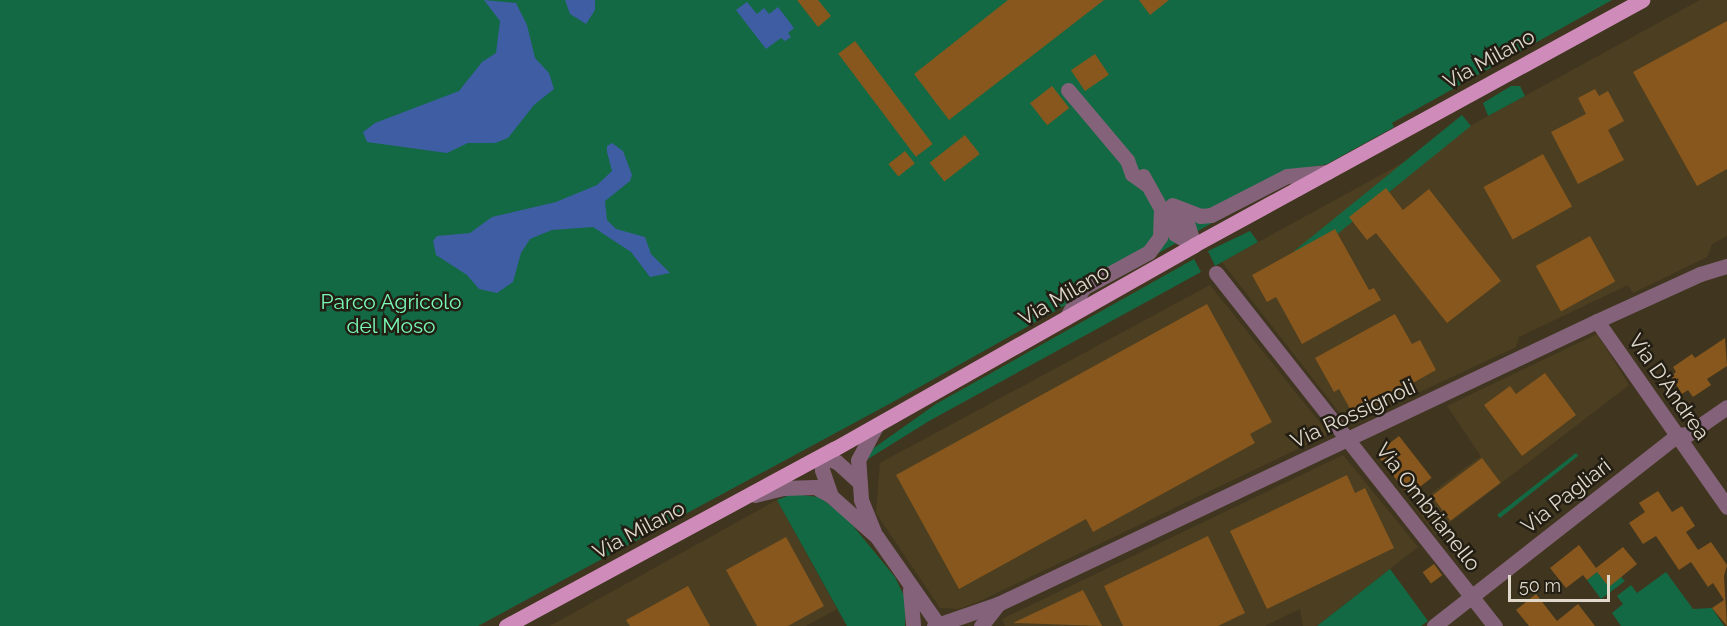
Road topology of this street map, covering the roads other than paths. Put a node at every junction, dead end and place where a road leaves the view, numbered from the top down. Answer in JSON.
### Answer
{"nodes":[{"id":1,"x":1642,"y":0,"type":"edge"},
{"id":2,"x":1068,"y":90,"type":"dead end"},
{"id":3,"x":1328,"y":172,"type":"junction"},
{"id":4,"x":1163,"y":205,"type":"junction"},
{"id":5,"x":1194,"y":245,"type":"junction"},
{"id":6,"x":1727,"y":266,"type":"edge"},
{"id":7,"x":1216,"y":273,"type":"dead end"},
{"id":8,"x":1066,"y":318,"type":"junction"},
{"id":9,"x":1596,"y":321,"type":"junction"},
{"id":10,"x":1727,"y":407,"type":"edge"},
{"id":11,"x":876,"y":426,"type":"junction"},
{"id":12,"x":1678,"y":435,"type":"junction"},
{"id":13,"x":1348,"y":440,"type":"junction"},
{"id":14,"x":822,"y":456,"type":"junction"},
{"id":15,"x":859,"y":482,"type":"junction"},
{"id":16,"x":831,"y":496,"type":"junction"},
{"id":17,"x":743,"y":498,"type":"junction"},
{"id":18,"x":1727,"y":507,"type":"edge"},
{"id":19,"x":877,"y":537,"type":"junction"},
{"id":20,"x":903,"y":574,"type":"junction"},
{"id":21,"x":1472,"y":596,"type":"junction"},
{"id":22,"x":998,"y":604,"type":"junction"},
{"id":23,"x":937,"y":625,"type":"edge"},
{"id":24,"x":506,"y":626,"type":"edge"},
{"id":25,"x":913,"y":626,"type":"edge"},
{"id":26,"x":981,"y":626,"type":"edge"},
{"id":27,"x":1434,"y":626,"type":"edge"},
{"id":28,"x":1495,"y":626,"type":"edge"}],
"edges":[{"from":1,"to":3,"type":"main road","name":"Via Milano"},
{"from":2,"to":4,"type":"street"},
{"from":3,"to":4,"type":"street"},
{"from":3,"to":5,"type":"main road","name":"Via Milano"},
{"from":4,"to":5,"type":"street"},
{"from":4,"to":8,"type":"street"},
{"from":5,"to":8,"type":"main road","name":"Via Milano"},
{"from":6,"to":9,"type":"street","name":"Via Rossignoli"},
{"from":7,"to":13,"type":"street","name":"Via Ombrianello"},
{"from":8,"to":11,"type":"main road","name":"Via Milano"},
{"from":9,"to":12,"type":"street","name":"Via D'Andrea"},
{"from":9,"to":13,"type":"street","name":"Via Rossignoli"},
{"from":10,"to":12,"type":"street","name":"Via Pagliari"},
{"from":11,"to":14,"type":"main road","name":"Via Milano"},
{"from":11,"to":15,"type":"street","name":"Via Rossignoli"},
{"from":12,"to":18,"type":"street","name":"Via D'Andrea"},
{"from":12,"to":21,"type":"street","name":"Via Pagliari"},
{"from":13,"to":21,"type":"street","name":"Via Ombrianello"},
{"from":13,"to":22,"type":"street","name":"Via Rossignoli"},
{"from":14,"to":15,"type":"street","name":"Via Rossignoli"},
{"from":14,"to":16,"type":"street"},
{"from":14,"to":17,"type":"main road","name":"Via Milano"},
{"from":15,"to":19,"type":"street","name":"Via Rossignoli"},
{"from":16,"to":17,"type":"street","name":"Via Rossignoli"},
{"from":16,"to":19,"type":"street","name":"Via Rossignoli"},
{"from":17,"to":24,"type":"main road","name":"Via Milano"},
{"from":19,"to":20,"type":"street","name":"Via Rossignoli"},
{"from":20,"to":23,"type":"street","name":"Via Rossignoli"},
{"from":20,"to":25,"type":"street","name":"Via Rossignoli"},
{"from":21,"to":27,"type":"street","name":"Via Pagliari"},
{"from":21,"to":28,"type":"street","name":"Via Ombrianello"},
{"from":22,"to":23,"type":"street","name":"Via Rossignoli"},
{"from":22,"to":26,"type":"street","name":"Via Rossignoli"}]}
